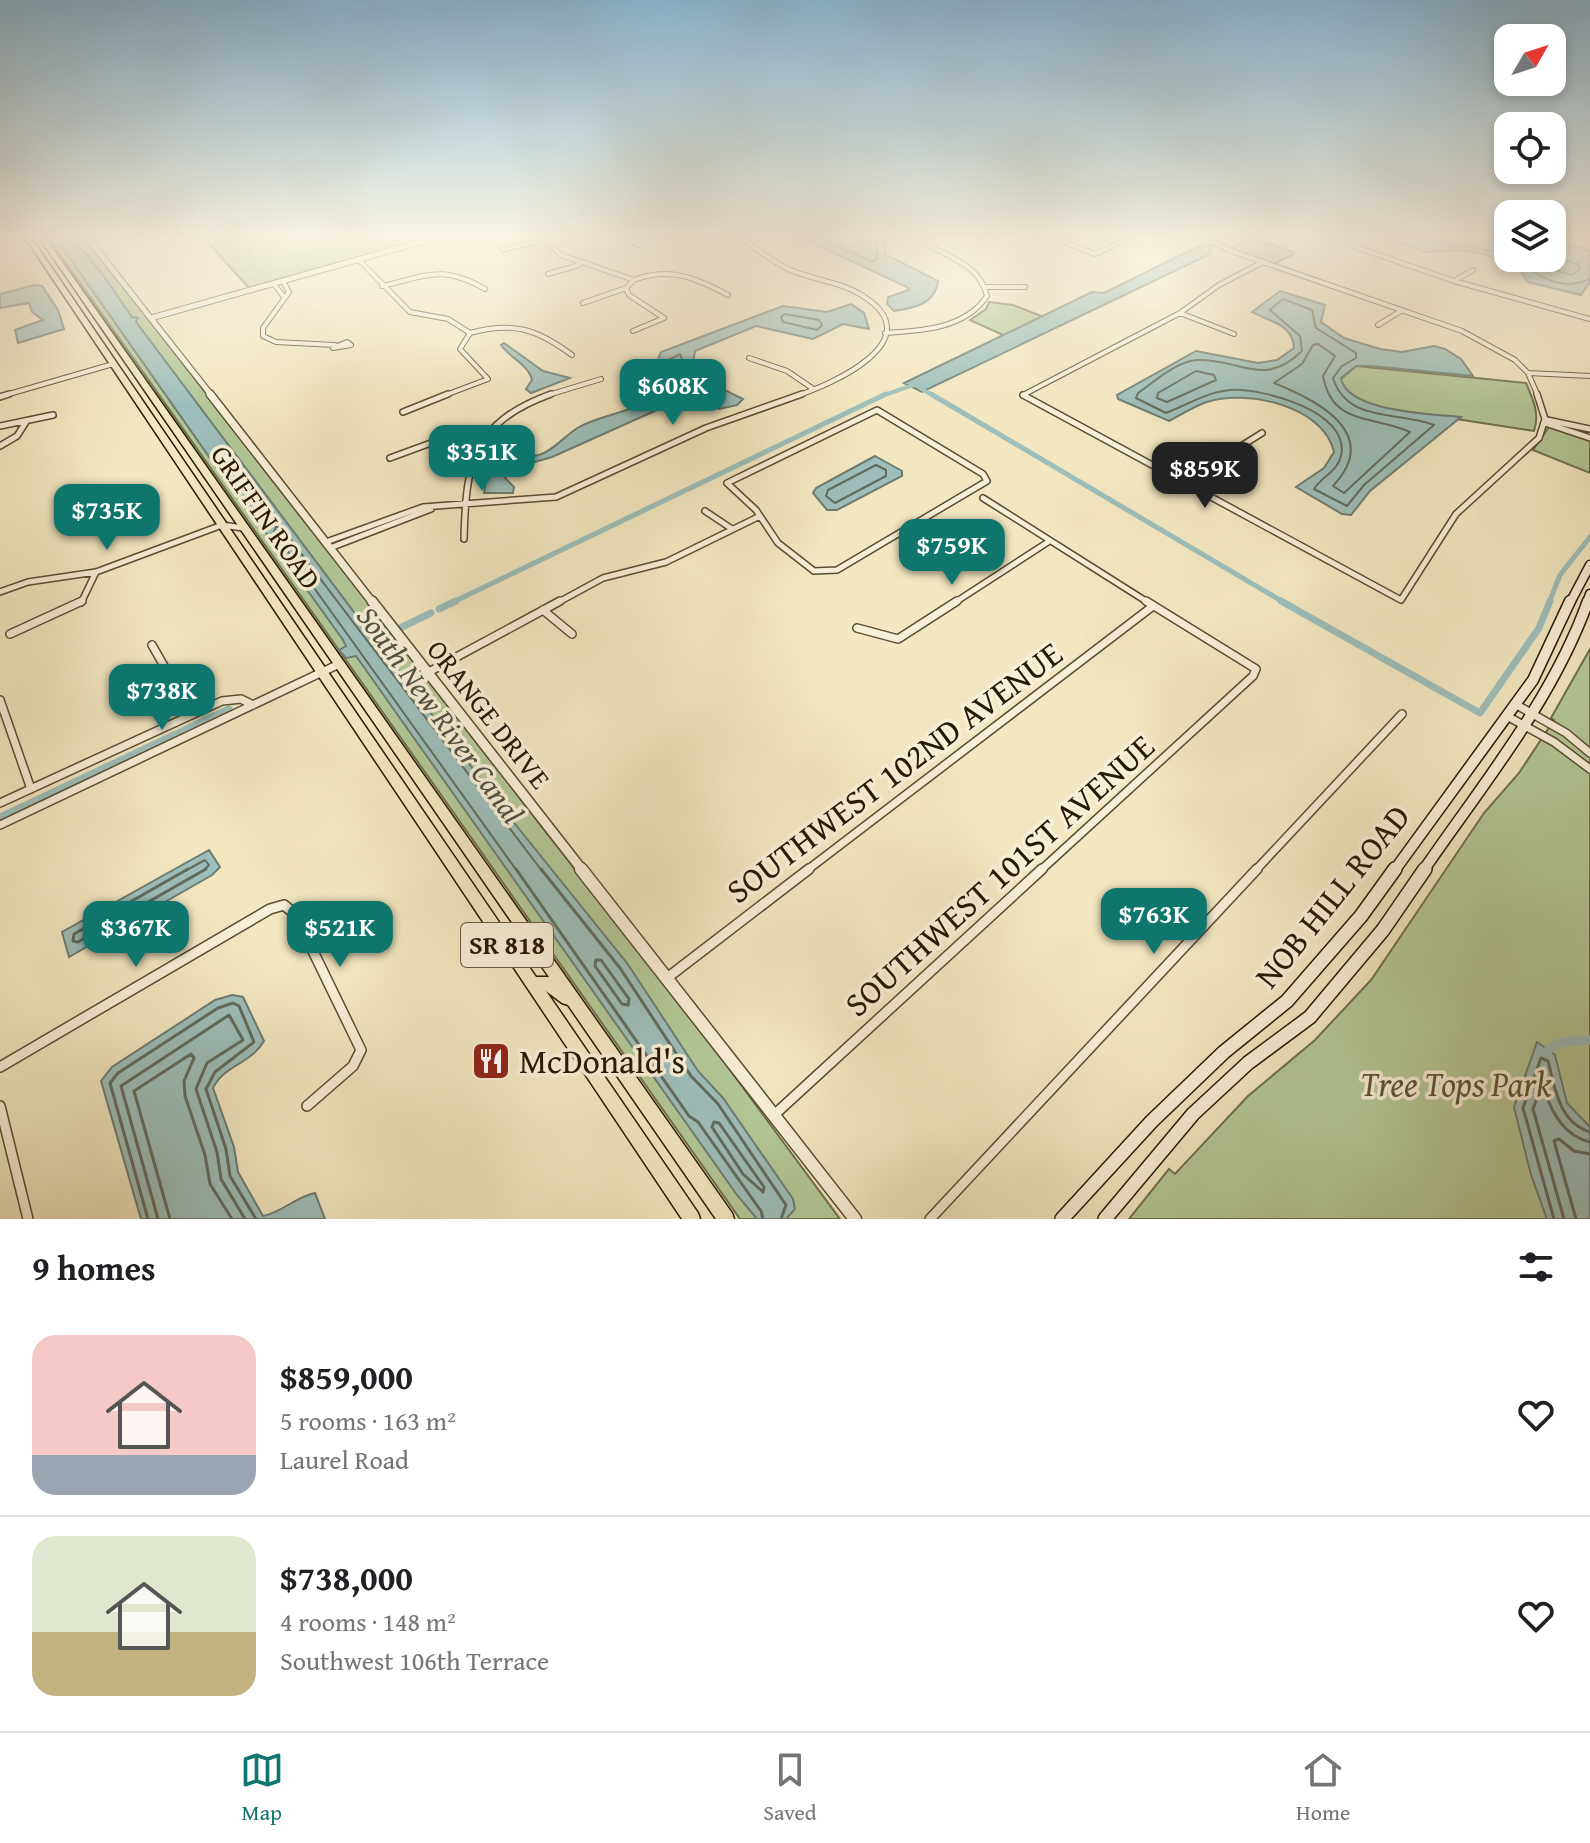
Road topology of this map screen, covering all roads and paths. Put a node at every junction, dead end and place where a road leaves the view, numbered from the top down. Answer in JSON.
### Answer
{"nodes":[{"id":1,"x":65,"y":293,"type":"edge"},
{"id":2,"x":80,"y":293,"type":"edge"},
{"id":3,"x":132,"y":293,"type":"edge"},
{"id":4,"x":240,"y":293,"type":"edge"},
{"id":5,"x":281,"y":293,"type":"edge"},
{"id":6,"x":287,"y":293,"type":"edge"},
{"id":7,"x":389,"y":293,"type":"edge"},
{"id":8,"x":612,"y":293,"type":"edge"},
{"id":9,"x":628,"y":293,"type":"edge"},
{"id":10,"x":723,"y":293,"type":"edge"},
{"id":11,"x":853,"y":293,"type":"edge"},
{"id":12,"x":983,"y":293,"type":"edge"},
{"id":13,"x":1208,"y":293,"type":"edge"},
{"id":14,"x":1350,"y":293,"type":"edge"},
{"id":15,"x":1497,"y":293,"type":"edge"},
{"id":16,"x":728,"y":295,"type":"dead end"},
{"id":17,"x":284,"y":297,"type":"junction"},
{"id":18,"x":583,"y":303,"type":"dead end"},
{"id":19,"x":1401,"y":311,"type":"junction"},
{"id":20,"x":1180,"y":313,"type":"junction"},
{"id":21,"x":151,"y":317,"type":"junction"},
{"id":22,"x":1590,"y":319,"type":"edge"},
{"id":23,"x":1378,"y":325,"type":"dead end"},
{"id":24,"x":105,"y":329,"type":"junction"},
{"id":25,"x":90,"y":330,"type":"junction"},
{"id":26,"x":633,"y":331,"type":"dead end"},
{"id":27,"x":470,"y":333,"type":"junction"},
{"id":28,"x":885,"y":333,"type":"junction"},
{"id":29,"x":1234,"y":334,"type":"dead end"},
{"id":30,"x":335,"y":345,"type":"dead end"},
{"id":31,"x":572,"y":355,"type":"dead end"},
{"id":32,"x":749,"y":358,"type":"dead end"},
{"id":33,"x":113,"y":364,"type":"junction"},
{"id":34,"x":1528,"y":373,"type":"junction"},
{"id":35,"x":1590,"y":376,"type":"edge"},
{"id":36,"x":601,"y":379,"type":"dead end"},
{"id":37,"x":812,"y":388,"type":"junction"},
{"id":38,"x":0,"y":397,"type":"edge"},
{"id":39,"x":403,"y":412,"type":"dead end"},
{"id":40,"x":53,"y":415,"type":"dead end"},
{"id":41,"x":1545,"y":421,"type":"junction"},
{"id":42,"x":26,"y":422,"type":"junction"},
{"id":43,"x":1566,"y":423,"type":"junction"},
{"id":44,"x":0,"y":426,"type":"edge"},
{"id":45,"x":1590,"y":427,"type":"edge"},
{"id":46,"x":1574,"y":432,"type":"junction"},
{"id":47,"x":1262,"y":433,"type":"dead end"},
{"id":48,"x":1590,"y":438,"type":"edge"},
{"id":49,"x":483,"y":441,"type":"junction"},
{"id":50,"x":0,"y":446,"type":"edge"},
{"id":51,"x":390,"y":458,"type":"dead end"},
{"id":52,"x":1184,"y":482,"type":"junction"},
{"id":53,"x":983,"y":498,"type":"dead end"},
{"id":54,"x":462,"y":504,"type":"junction"},
{"id":55,"x":705,"y":511,"type":"dead end"},
{"id":56,"x":760,"y":516,"type":"junction"},
{"id":57,"x":222,"y":525,"type":"junction"},
{"id":58,"x":243,"y":528,"type":"junction"},
{"id":59,"x":732,"y":529,"type":"junction"},
{"id":60,"x":464,"y":539,"type":"dead end"},
{"id":61,"x":1048,"y":542,"type":"junction"},
{"id":62,"x":328,"y":545,"type":"junction"},
{"id":63,"x":1590,"y":565,"type":"edge"},
{"id":64,"x":96,"y":572,"type":"junction"},
{"id":65,"x":0,"y":592,"type":"edge"},
{"id":66,"x":1590,"y":594,"type":"edge"},
{"id":67,"x":1153,"y":606,"type":"junction"},
{"id":68,"x":543,"y":610,"type":"junction"},
{"id":69,"x":857,"y":628,"type":"dead end"},
{"id":70,"x":10,"y":634,"type":"dead end"},
{"id":71,"x":572,"y":634,"type":"dead end"},
{"id":72,"x":152,"y":645,"type":"dead end"},
{"id":73,"x":337,"y":665,"type":"junction"},
{"id":74,"x":320,"y":673,"type":"junction"},
{"id":75,"x":427,"y":673,"type":"junction"},
{"id":76,"x":0,"y":700,"type":"edge"},
{"id":77,"x":253,"y":705,"type":"junction"},
{"id":78,"x":1511,"y":710,"type":"junction"},
{"id":79,"x":1402,"y":714,"type":"dead end"},
{"id":80,"x":192,"y":715,"type":"junction"},
{"id":81,"x":1528,"y":718,"type":"junction"},
{"id":82,"x":1590,"y":753,"type":"edge"},
{"id":83,"x":1590,"y":769,"type":"edge"},
{"id":84,"x":31,"y":789,"type":"junction"},
{"id":85,"x":0,"y":803,"type":"edge"},
{"id":86,"x":0,"y":825,"type":"edge"},
{"id":87,"x":498,"y":932,"type":"junction"},
{"id":88,"x":531,"y":940,"type":"junction"},
{"id":89,"x":666,"y":979,"type":"junction"},
{"id":90,"x":533,"y":984,"type":"junction"},
{"id":91,"x":575,"y":1004,"type":"junction"},
{"id":92,"x":0,"y":1067,"type":"edge"},
{"id":93,"x":0,"y":1106,"type":"edge"},
{"id":94,"x":307,"y":1106,"type":"dead end"},
{"id":95,"x":773,"y":1116,"type":"junction"},
{"id":96,"x":28,"y":1219,"type":"edge"},
{"id":97,"x":692,"y":1219,"type":"edge"},
{"id":98,"x":726,"y":1219,"type":"edge"},
{"id":99,"x":855,"y":1219,"type":"edge"},
{"id":100,"x":930,"y":1219,"type":"edge"},
{"id":101,"x":1062,"y":1219,"type":"edge"},
{"id":102,"x":1105,"y":1219,"type":"edge"}],
"edges":[{"from":1,"to":25,"type":"main road","name":"GRIFFIN ROAD","number":"SR 818"},
{"from":2,"to":24,"type":"main road","name":"GRIFFIN ROAD","number":"SR 818"},
{"from":3,"to":21,"type":"street","name":"ORANGE DRIVE"},
{"from":4,"to":21,"type":"street"},
{"from":5,"to":17,"type":"street"},
{"from":6,"to":17,"type":"street"},
{"from":7,"to":27,"type":"street"},
{"from":8,"to":18,"type":"street"},
{"from":9,"to":26,"type":"street"},
{"from":10,"to":16,"type":"street"},
{"from":11,"to":28,"type":"street"},
{"from":12,"to":28,"type":"street"},
{"from":13,"to":20,"type":"street"},
{"from":14,"to":19,"type":"street"},
{"from":15,"to":22,"type":"street"},
{"from":17,"to":30,"type":"street"},
{"from":19,"to":23,"type":"street"},
{"from":19,"to":34,"type":"street"},
{"from":20,"to":29,"type":"street"},
{"from":20,"to":52,"type":"street"},
{"from":21,"to":62,"type":"street","name":"ORANGE DRIVE"},
{"from":24,"to":25,"type":"main road"},
{"from":24,"to":58,"type":"main road","name":"GRIFFIN ROAD","number":"SR 818"},
{"from":25,"to":33,"type":"main road","name":"GRIFFIN ROAD","number":"SR 818"},
{"from":27,"to":31,"type":"street"},
{"from":27,"to":39,"type":"street"},
{"from":28,"to":37,"type":"street"},
{"from":32,"to":37,"type":"street"},
{"from":33,"to":38,"type":"street"},
{"from":33,"to":57,"type":"main road","name":"GRIFFIN ROAD","number":"SR 818"},
{"from":34,"to":35,"type":"street"},
{"from":34,"to":41,"type":"street"},
{"from":36,"to":49,"type":"street"},
{"from":37,"to":54,"type":"street"},
{"from":40,"to":42,"type":"street"},
{"from":41,"to":43,"type":"street"},
{"from":41,"to":46,"type":"street"},
{"from":41,"to":52,"type":"street"},
{"from":42,"to":44,"type":"street"},
{"from":42,"to":50,"type":"street"},
{"from":43,"to":45,"type":"street"},
{"from":43,"to":46,"type":"street"},
{"from":46,"to":48,"type":"street"},
{"from":47,"to":52,"type":"street"},
{"from":49,"to":51,"type":"street"},
{"from":49,"to":54,"type":"street"},
{"from":53,"to":61,"type":"street"},
{"from":54,"to":60,"type":"street"},
{"from":54,"to":62,"type":"street"},
{"from":55,"to":59,"type":"street"},
{"from":56,"to":56,"type":"street"},
{"from":56,"to":59,"type":"street"},
{"from":57,"to":58,"type":"street"},
{"from":57,"to":64,"type":"street"},
{"from":57,"to":74,"type":"main road","name":"GRIFFIN ROAD","number":"SR 818"},
{"from":58,"to":73,"type":"main road","name":"GRIFFIN ROAD","number":"SR 818"},
{"from":59,"to":68,"type":"street"},
{"from":61,"to":67,"type":"street"},
{"from":61,"to":69,"type":"street"},
{"from":62,"to":75,"type":"street","name":"ORANGE DRIVE"},
{"from":63,"to":78,"type":"main road","name":"NOB HILL ROAD"},
{"from":64,"to":65,"type":"street"},
{"from":64,"to":70,"type":"street"},
{"from":66,"to":81,"type":"main road","name":"NOB HILL ROAD"},
{"from":67,"to":89,"type":"street","name":"SOUTHWEST 102ND AVENUE"},
{"from":67,"to":95,"type":"street","name":"SOUTHWEST 101ST AVENUE"},
{"from":68,"to":71,"type":"street"},
{"from":68,"to":75,"type":"street"},
{"from":72,"to":80,"type":"street"},
{"from":73,"to":74,"type":"street"},
{"from":73,"to":88,"type":"main road","name":"GRIFFIN ROAD","number":"SR 818"},
{"from":74,"to":77,"type":"street"},
{"from":74,"to":87,"type":"main road","name":"GRIFFIN ROAD","number":"SR 818"},
{"from":75,"to":89,"type":"street","name":"ORANGE DRIVE"},
{"from":76,"to":84,"type":"street"},
{"from":77,"to":80,"type":"street"},
{"from":77,"to":86,"type":"street"},
{"from":78,"to":81,"type":"street"},
{"from":78,"to":81,"type":"street"},
{"from":78,"to":101,"type":"main road","name":"NOB HILL ROAD"},
{"from":79,"to":100,"type":"street"},
{"from":80,"to":84,"type":"street"},
{"from":81,"to":82,"type":"street"},
{"from":81,"to":83,"type":"street"},
{"from":81,"to":102,"type":"main road","name":"NOB HILL ROAD"},
{"from":84,"to":85,"type":"street"},
{"from":87,"to":88,"type":"main road"},
{"from":87,"to":90,"type":"main road","name":"GRIFFIN ROAD","number":"SR 818"},
{"from":88,"to":91,"type":"main road","name":"GRIFFIN ROAD","number":"SR 818"},
{"from":89,"to":95,"type":"street","name":"ORANGE DRIVE"},
{"from":90,"to":91,"type":"main road"},
{"from":90,"to":97,"type":"main road","name":"GRIFFIN ROAD","number":"SR 818"},
{"from":91,"to":98,"type":"main road","name":"GRIFFIN ROAD","number":"SR 818"},
{"from":92,"to":94,"type":"street"},
{"from":93,"to":96,"type":"street"},
{"from":95,"to":99,"type":"street","name":"ORANGE DRIVE"}]}
